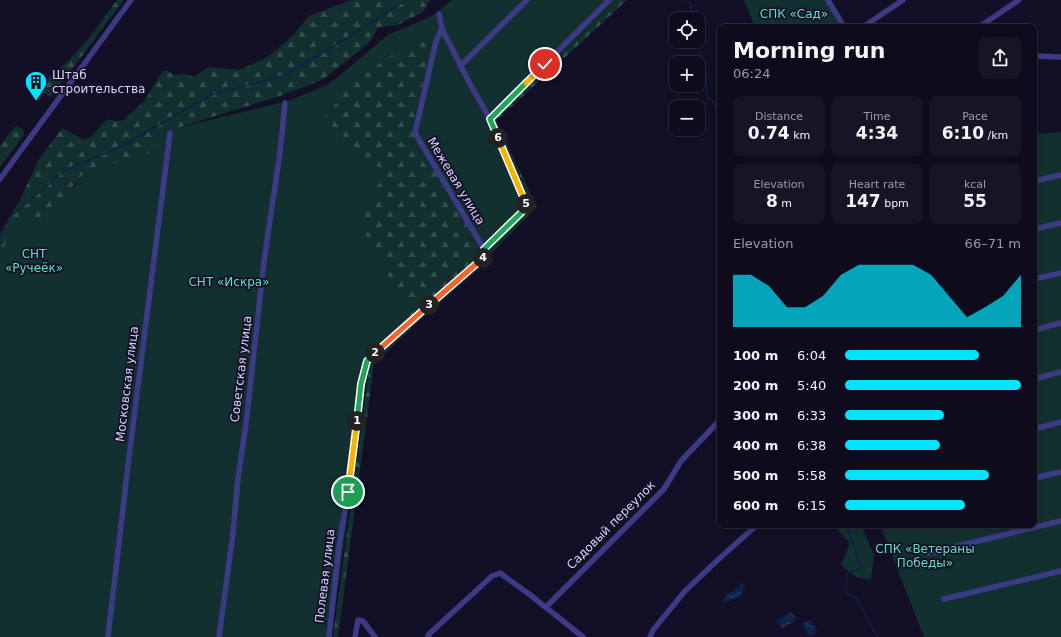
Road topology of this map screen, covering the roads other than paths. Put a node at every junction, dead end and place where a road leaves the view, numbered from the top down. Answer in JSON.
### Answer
{"nodes":[{"id":1,"x":131,"y":0,"type":"edge"},
{"id":2,"x":527,"y":0,"type":"edge"},
{"id":3,"x":610,"y":0,"type":"edge"},
{"id":4,"x":828,"y":0,"type":"edge"},
{"id":5,"x":903,"y":0,"type":"edge"},
{"id":6,"x":1019,"y":0,"type":"edge"},
{"id":7,"x":439,"y":14,"type":"dead end"},
{"id":8,"x":842,"y":24,"type":"edge"},
{"id":9,"x":867,"y":24,"type":"edge"},
{"id":10,"x":983,"y":24,"type":"edge"},
{"id":11,"x":442,"y":29,"type":"junction"},
{"id":12,"x":1037,"y":56,"type":"edge"},
{"id":13,"x":1061,"y":57,"type":"edge"},
{"id":14,"x":460,"y":66,"type":"junction"},
{"id":15,"x":285,"y":103,"type":"dead end"},
{"id":16,"x":490,"y":119,"type":"junction"},
{"id":17,"x":170,"y":133,"type":"dead end"},
{"id":18,"x":1061,"y":175,"type":"edge"},
{"id":19,"x":0,"y":179,"type":"edge"},
{"id":20,"x":1037,"y":180,"type":"edge"},
{"id":21,"x":1061,"y":223,"type":"edge"},
{"id":22,"x":1037,"y":228,"type":"edge"},
{"id":23,"x":484,"y":249,"type":"junction"},
{"id":24,"x":1061,"y":273,"type":"edge"},
{"id":25,"x":1037,"y":279,"type":"edge"},
{"id":26,"x":1061,"y":323,"type":"edge"},
{"id":27,"x":1037,"y":329,"type":"edge"},
{"id":28,"x":1061,"y":372,"type":"edge"},
{"id":29,"x":1037,"y":378,"type":"edge"},
{"id":30,"x":1061,"y":422,"type":"edge"},
{"id":31,"x":717,"y":423,"type":"edge"},
{"id":32,"x":1037,"y":428,"type":"edge"},
{"id":33,"x":1061,"y":472,"type":"edge"},
{"id":34,"x":1037,"y":477,"type":"edge"},
{"id":35,"x":1061,"y":521,"type":"edge"},
{"id":36,"x":1037,"y":527,"type":"edge"},
{"id":37,"x":754,"y":528,"type":"edge"},
{"id":38,"x":1032,"y":528,"type":"edge"},
{"id":39,"x":929,"y":553,"type":"dead end"},
{"id":40,"x":1061,"y":571,"type":"edge"},
{"id":41,"x":944,"y":599,"type":"dead end"},
{"id":42,"x":546,"y":607,"type":"junction"},
{"id":43,"x":108,"y":637,"type":"edge"},
{"id":44,"x":219,"y":637,"type":"edge"},
{"id":45,"x":329,"y":637,"type":"edge"},
{"id":46,"x":355,"y":637,"type":"edge"},
{"id":47,"x":375,"y":637,"type":"edge"},
{"id":48,"x":429,"y":637,"type":"edge"},
{"id":49,"x":582,"y":637,"type":"edge"},
{"id":50,"x":650,"y":637,"type":"edge"}],
"edges":[{"from":1,"to":19,"type":"street"},
{"from":2,"to":14,"type":"street"},
{"from":3,"to":16,"type":"street"},
{"from":4,"to":8,"type":"street"},
{"from":5,"to":9,"type":"street"},
{"from":6,"to":10,"type":"street"},
{"from":7,"to":11,"type":"street"},
{"from":11,"to":14,"type":"street"},
{"from":11,"to":23,"type":"street","name":"Межевая улица"},
{"from":12,"to":13,"type":"street"},
{"from":14,"to":16,"type":"street"},
{"from":15,"to":44,"type":"street","name":"Советская улица"},
{"from":16,"to":23,"type":"street","name":"Полевая улица"},
{"from":17,"to":43,"type":"street","name":"Московская улица"},
{"from":18,"to":20,"type":"street"},
{"from":21,"to":22,"type":"street"},
{"from":23,"to":45,"type":"street","name":"Полевая улица"},
{"from":24,"to":25,"type":"street"},
{"from":26,"to":27,"type":"street"},
{"from":28,"to":29,"type":"street"},
{"from":30,"to":32,"type":"street"},
{"from":31,"to":42,"type":"street","name":"Садовый переулок"},
{"from":33,"to":34,"type":"street"},
{"from":35,"to":36,"type":"street"},
{"from":37,"to":50,"type":"street"},
{"from":38,"to":39,"type":"street"},
{"from":40,"to":41,"type":"street"},
{"from":42,"to":48,"type":"street"},
{"from":42,"to":49,"type":"street"},
{"from":46,"to":47,"type":"street"}]}
